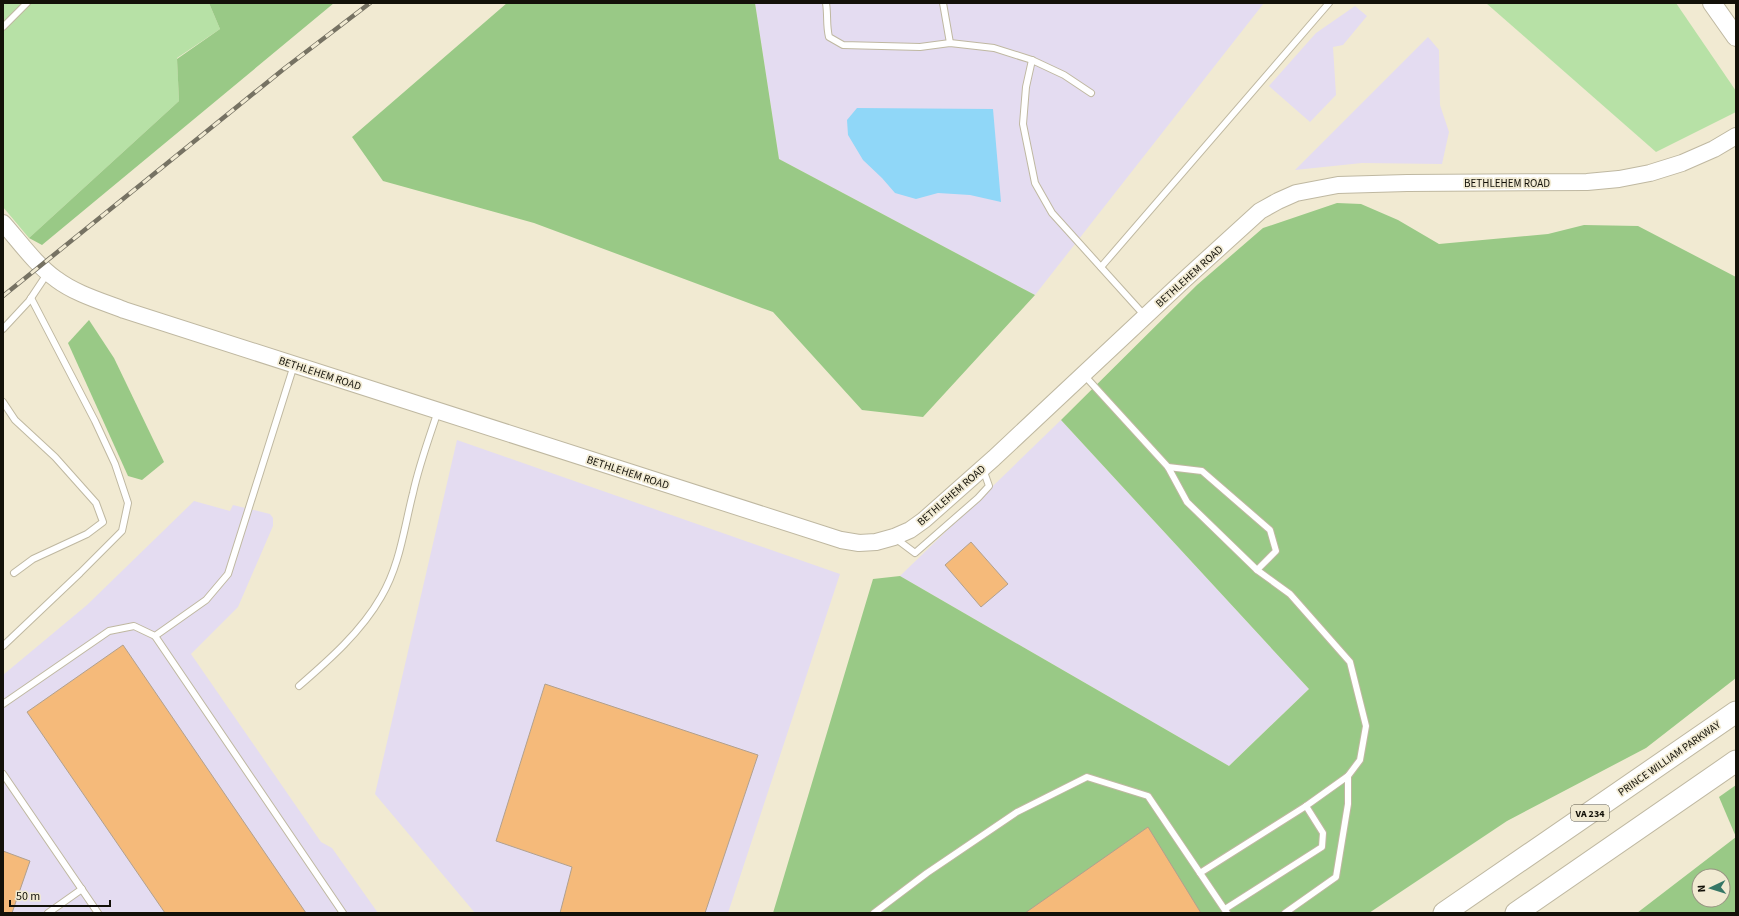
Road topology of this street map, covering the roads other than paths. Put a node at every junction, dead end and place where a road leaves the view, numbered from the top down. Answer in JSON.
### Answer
{"nodes":[{"id":1,"x":27,"y":3,"type":"edge"},
{"id":2,"x":826,"y":3,"type":"edge"},
{"id":3,"x":943,"y":3,"type":"edge"},
{"id":4,"x":1329,"y":3,"type":"edge"},
{"id":5,"x":1717,"y":9,"type":"edge"},
{"id":6,"x":3,"y":27,"type":"edge"},
{"id":7,"x":1736,"y":32,"type":"edge"},
{"id":8,"x":1736,"y":38,"type":"edge"},
{"id":9,"x":950,"y":43,"type":"junction"},
{"id":10,"x":1032,"y":60,"type":"junction"},
{"id":11,"x":1091,"y":93,"type":"dead end"},
{"id":12,"x":1736,"y":136,"type":"edge"},
{"id":13,"x":3,"y":223,"type":"edge"},
{"id":14,"x":1100,"y":267,"type":"junction"},
{"id":15,"x":48,"y":272,"type":"junction"},
{"id":16,"x":31,"y":298,"type":"junction"},
{"id":17,"x":1145,"y":316,"type":"junction"},
{"id":18,"x":3,"y":328,"type":"edge"},
{"id":19,"x":294,"y":365,"type":"junction"},
{"id":20,"x":1083,"y":374,"type":"junction"},
{"id":21,"x":3,"y":402,"type":"edge"},
{"id":22,"x":438,"y":411,"type":"junction"},
{"id":23,"x":1168,"y":466,"type":"junction"},
{"id":24,"x":982,"y":468,"type":"junction"},
{"id":25,"x":894,"y":537,"type":"junction"},
{"id":26,"x":1257,"y":570,"type":"junction"},
{"id":27,"x":14,"y":572,"type":"dead end"},
{"id":28,"x":155,"y":636,"type":"junction"},
{"id":29,"x":3,"y":646,"type":"edge"},
{"id":30,"x":299,"y":686,"type":"dead end"},
{"id":31,"x":3,"y":704,"type":"edge"},
{"id":32,"x":1736,"y":712,"type":"edge"},
{"id":33,"x":1736,"y":761,"type":"edge"},
{"id":34,"x":3,"y":774,"type":"edge"},
{"id":35,"x":1348,"y":776,"type":"junction"},
{"id":36,"x":1306,"y":806,"type":"junction"},
{"id":37,"x":1200,"y":873,"type":"junction"},
{"id":38,"x":82,"y":890,"type":"junction"},
{"id":39,"x":1226,"y":911,"type":"edge"},
{"id":40,"x":48,"y":913,"type":"edge"},
{"id":41,"x":98,"y":913,"type":"edge"},
{"id":42,"x":343,"y":913,"type":"edge"},
{"id":43,"x":874,"y":913,"type":"edge"},
{"id":44,"x":1285,"y":913,"type":"edge"},
{"id":45,"x":1444,"y":913,"type":"edge"},
{"id":46,"x":1516,"y":913,"type":"edge"}],
"edges":[{"from":1,"to":6,"type":"lane"},
{"from":2,"to":9,"type":"lane"},
{"from":3,"to":9,"type":"lane"},
{"from":4,"to":14,"type":"lane"},
{"from":5,"to":7,"type":"main road"},
{"from":5,"to":8,"type":"main road"},
{"from":9,"to":10,"type":"lane"},
{"from":10,"to":11,"type":"lane"},
{"from":10,"to":14,"type":"lane"},
{"from":12,"to":17,"type":"street","name":"BETHLEHEM ROAD"},
{"from":13,"to":15,"type":"street","name":"BETHLEHEM ROAD"},
{"from":14,"to":17,"type":"lane"},
{"from":15,"to":16,"type":"lane"},
{"from":15,"to":19,"type":"street","name":"BETHLEHEM ROAD"},
{"from":16,"to":18,"type":"lane"},
{"from":16,"to":29,"type":"lane"},
{"from":17,"to":20,"type":"street","name":"BETHLEHEM ROAD"},
{"from":19,"to":22,"type":"street","name":"BETHLEHEM ROAD"},
{"from":19,"to":28,"type":"lane"},
{"from":20,"to":23,"type":"lane"},
{"from":20,"to":24,"type":"street","name":"BETHLEHEM ROAD"},
{"from":21,"to":27,"type":"lane"},
{"from":22,"to":25,"type":"street","name":"BETHLEHEM ROAD"},
{"from":22,"to":30,"type":"lane"},
{"from":23,"to":26,"type":"lane"},
{"from":23,"to":26,"type":"lane"},
{"from":24,"to":25,"type":"street","name":"BETHLEHEM ROAD"},
{"from":24,"to":25,"type":"lane"},
{"from":26,"to":35,"type":"lane"},
{"from":28,"to":31,"type":"lane"},
{"from":28,"to":42,"type":"lane"},
{"from":32,"to":45,"type":"highway","name":"PRINCE WILLIAM PARKWAY","number":"VA 234"},
{"from":33,"to":46,"type":"highway"},
{"from":34,"to":38,"type":"lane"},
{"from":35,"to":36,"type":"lane"},
{"from":35,"to":44,"type":"lane"},
{"from":36,"to":37,"type":"lane"},
{"from":36,"to":39,"type":"lane"},
{"from":37,"to":39,"type":"lane"},
{"from":37,"to":43,"type":"lane"},
{"from":38,"to":40,"type":"lane"},
{"from":38,"to":41,"type":"lane"}]}
